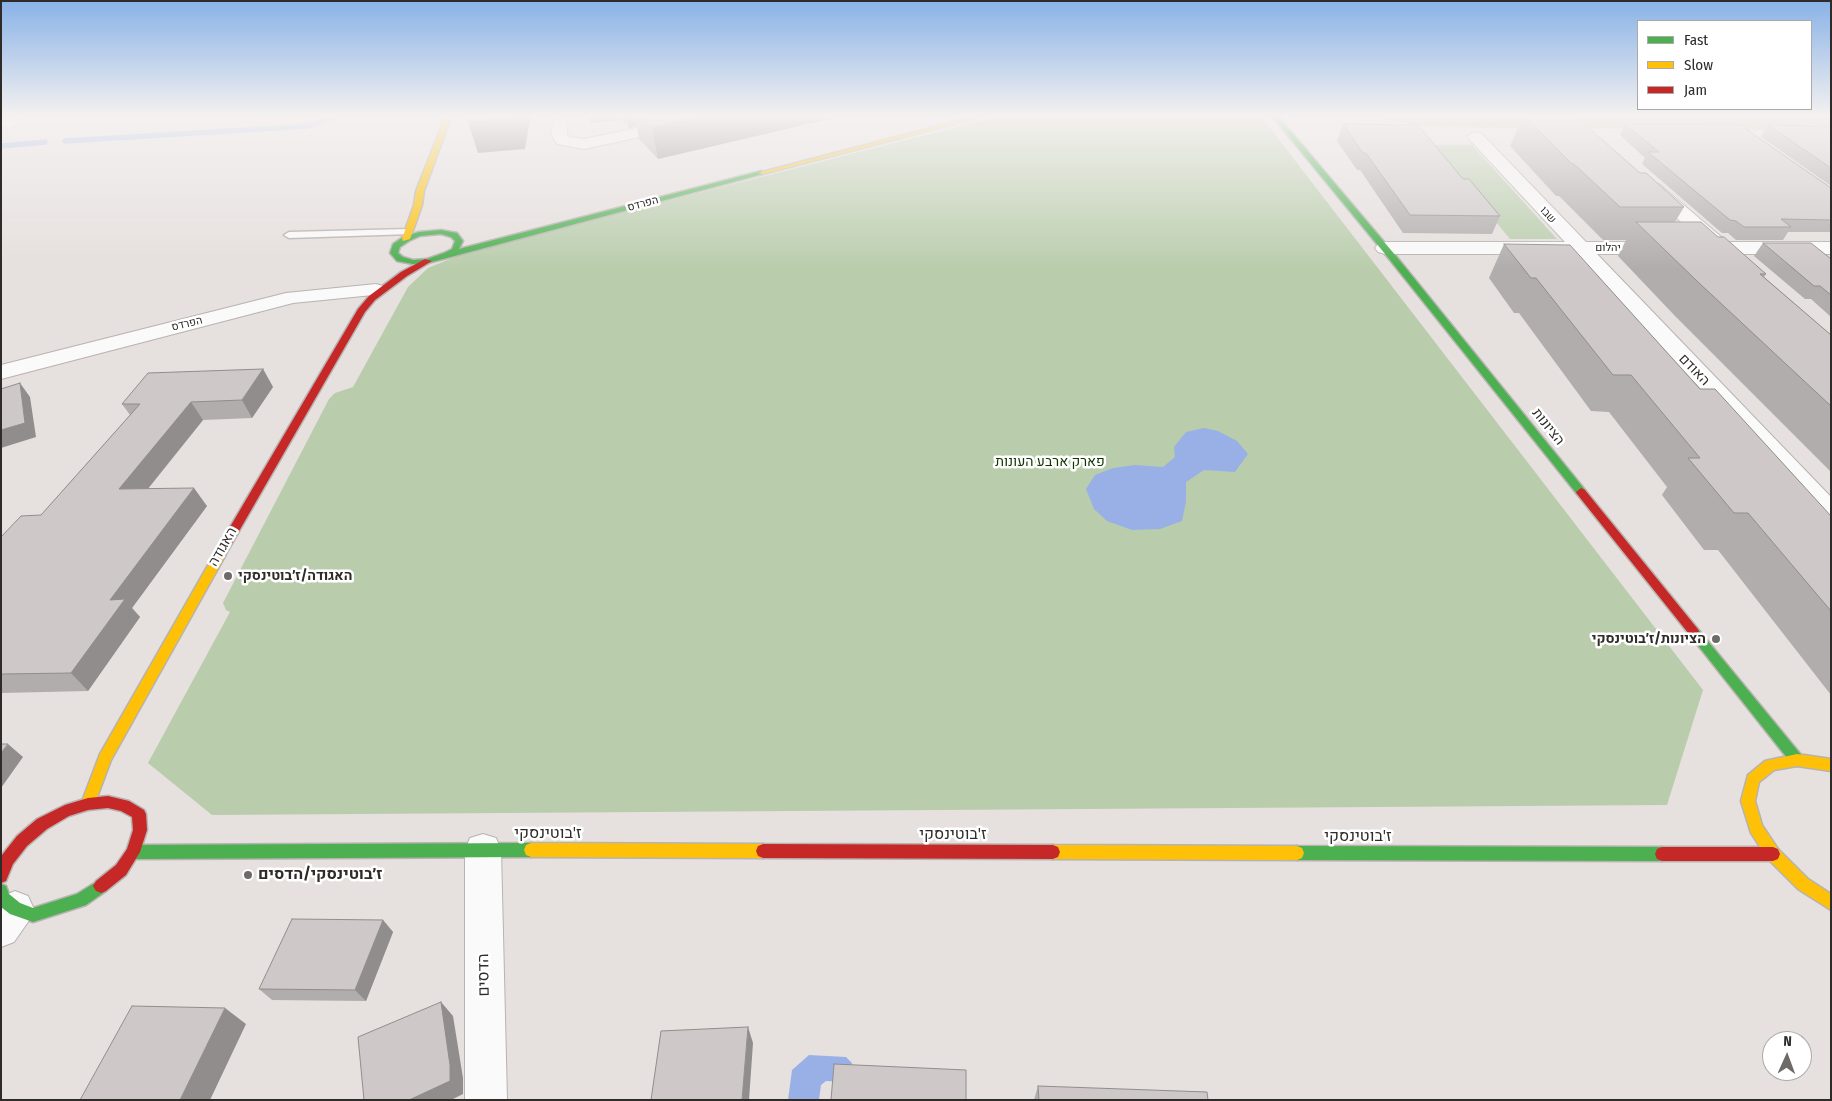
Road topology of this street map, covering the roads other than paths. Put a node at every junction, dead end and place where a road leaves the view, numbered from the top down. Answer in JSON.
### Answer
{"nodes":[{"id":1,"x":429,"y":166,"type":"edge"},
{"id":2,"x":781,"y":166,"type":"edge"},
{"id":3,"x":1317,"y":166,"type":"edge"},
{"id":4,"x":1503,"y":166,"type":"edge"},
{"id":5,"x":1641,"y":177,"type":"edge"},
{"id":6,"x":418,"y":206,"type":"junction"},
{"id":7,"x":532,"y":234,"type":"junction"},
{"id":8,"x":407,"y":235,"type":"junction"},
{"id":9,"x":452,"y":235,"type":"junction"},
{"id":10,"x":289,"y":236,"type":"dead end"},
{"id":11,"x":1385,"y":248,"type":"junction"},
{"id":12,"x":1579,"y":248,"type":"junction"},
{"id":13,"x":1722,"y":248,"type":"junction"},
{"id":14,"x":1831,"y":248,"type":"edge"},
{"id":15,"x":447,"y":255,"type":"junction"},
{"id":16,"x":428,"y":261,"type":"junction"},
{"id":17,"x":1744,"y":267,"type":"edge"},
{"id":18,"x":377,"y":288,"type":"junction"},
{"id":19,"x":1,"y":372,"type":"edge"},
{"id":20,"x":1831,"y":513,"type":"edge"},
{"id":21,"x":1797,"y":760,"type":"junction"},
{"id":22,"x":1831,"y":765,"type":"edge"},
{"id":23,"x":88,"y":804,"type":"junction"},
{"id":24,"x":483,"y":850,"type":"junction"},
{"id":25,"x":133,"y":852,"type":"junction"},
{"id":26,"x":1773,"y":854,"type":"junction"},
{"id":27,"x":4,"y":860,"type":"edge"},
{"id":28,"x":1,"y":876,"type":"edge"},
{"id":29,"x":1831,"y":903,"type":"edge"},
{"id":30,"x":6,"y":909,"type":"edge"},
{"id":31,"x":486,"y":1100,"type":"edge"}],
"edges":[{"from":1,"to":6,"type":"street"},
{"from":2,"to":7,"type":"street","name":"הפרדס"},
{"from":3,"to":11,"type":"street","name":"הציונות"},
{"from":4,"to":12,"type":"street","name":"שבו"},
{"from":5,"to":13,"type":"street"},
{"from":6,"to":8,"type":"street"},
{"from":6,"to":9,"type":"street"},
{"from":7,"to":9,"type":"street","name":"הפרדס"},
{"from":7,"to":15,"type":"street","name":"הפרדס"},
{"from":8,"to":9,"type":"street","name":"הפרדס"},
{"from":8,"to":10,"type":"lane"},
{"from":8,"to":16,"type":"street"},
{"from":9,"to":15,"type":"street"},
{"from":11,"to":12,"type":"street","name":"יהלום"},
{"from":11,"to":21,"type":"street","name":"הציונות"},
{"from":12,"to":13,"type":"street","name":"יהלום"},
{"from":12,"to":20,"type":"street","name":"האודם"},
{"from":13,"to":14,"type":"street","name":"יהלום"},
{"from":13,"to":17,"type":"street"},
{"from":15,"to":16,"type":"street","name":"הפרדס"},
{"from":16,"to":18,"type":"street","name":"האגודה"},
{"from":18,"to":19,"type":"street","name":"הפרדס"},
{"from":18,"to":23,"type":"street","name":"האגודה"},
{"from":21,"to":22,"type":"street"},
{"from":21,"to":26,"type":"street"},
{"from":23,"to":25,"type":"street"},
{"from":23,"to":27,"type":"street"},
{"from":24,"to":25,"type":"street","name":"ז'בוטינסקי"},
{"from":24,"to":26,"type":"street","name":"ז'בוטינסקי"},
{"from":24,"to":31,"type":"street","name":"הדסים"},
{"from":25,"to":30,"type":"street"},
{"from":26,"to":29,"type":"street"},
{"from":27,"to":28,"type":"street"}]}
